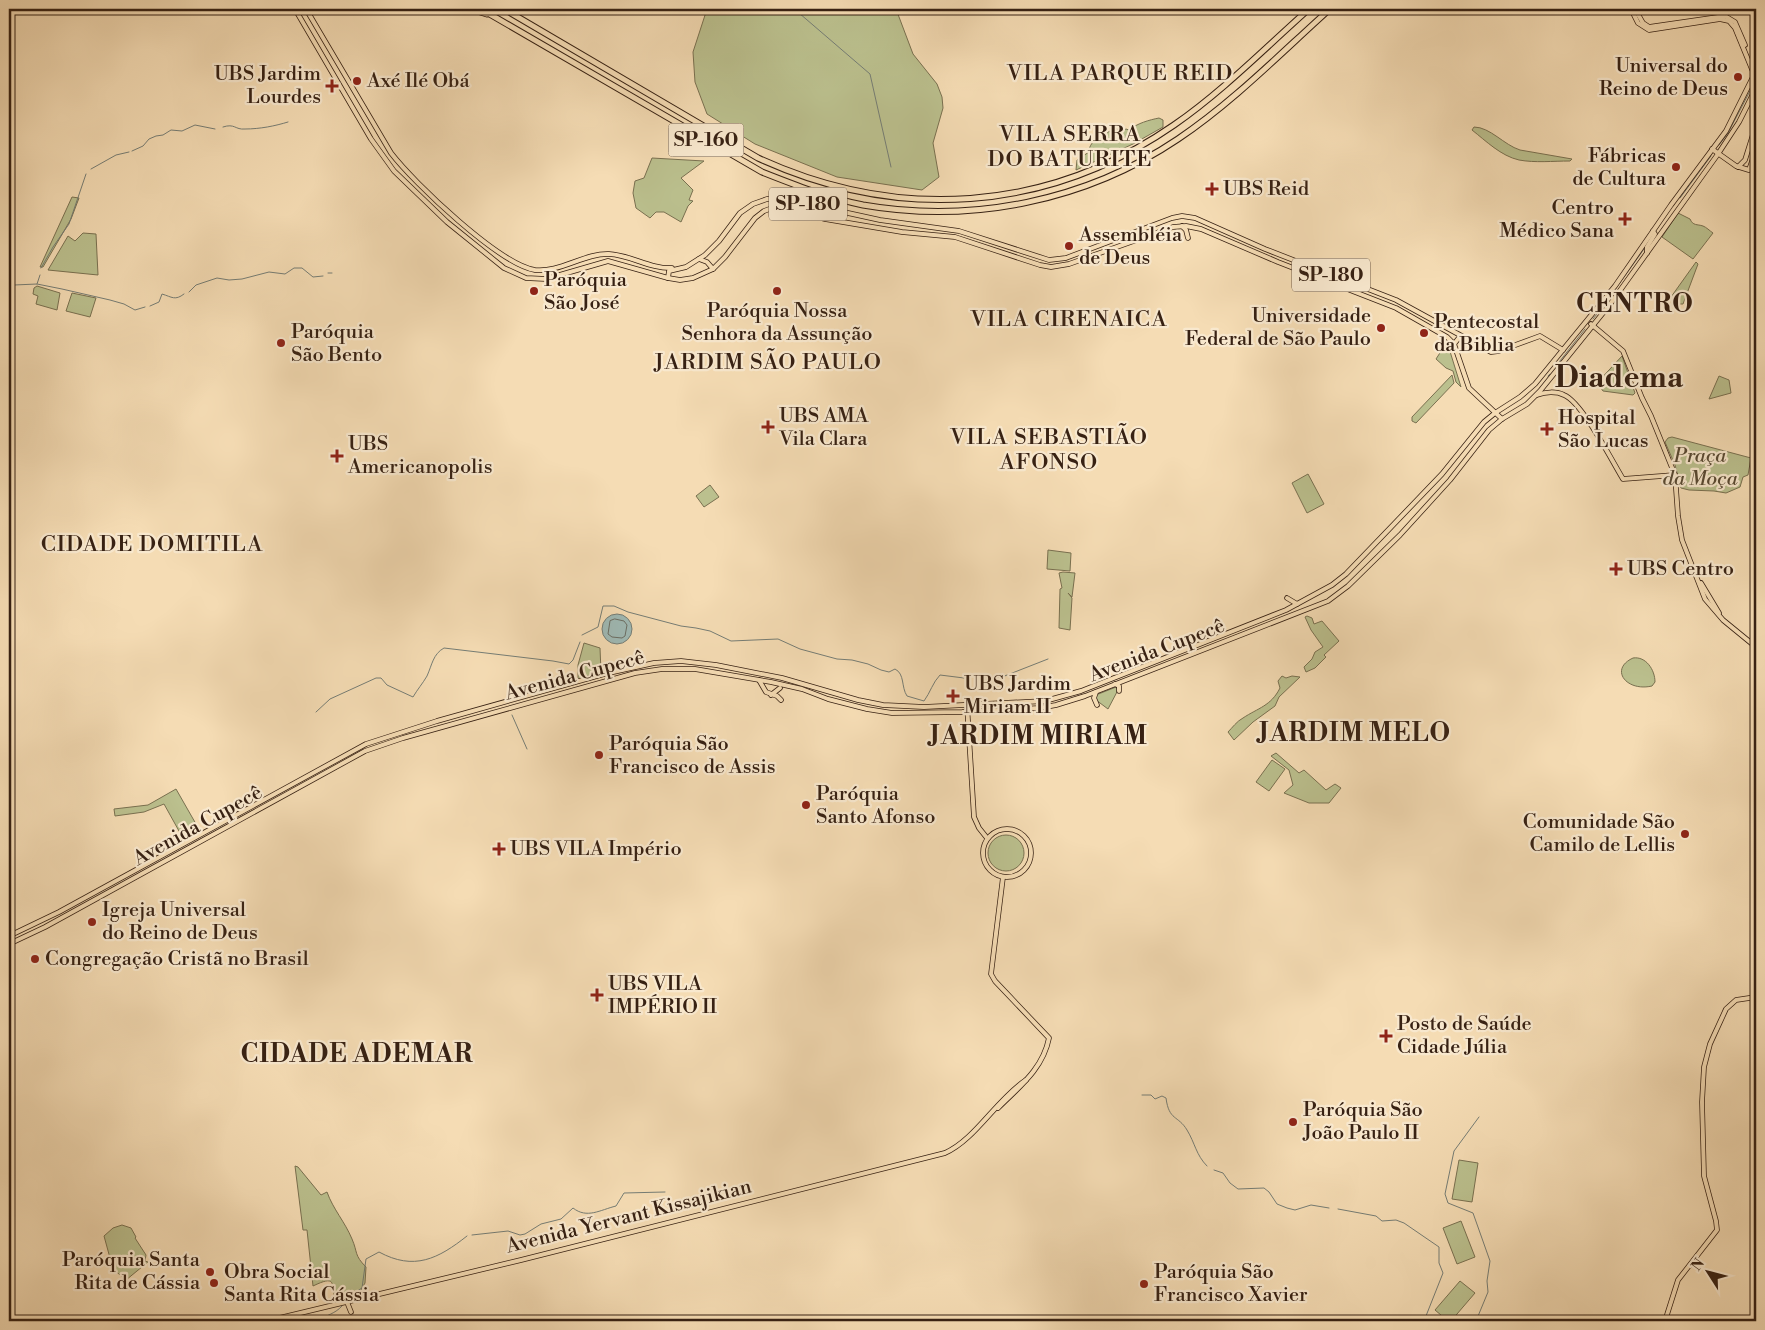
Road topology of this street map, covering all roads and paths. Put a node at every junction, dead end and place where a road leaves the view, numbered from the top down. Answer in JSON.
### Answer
{"nodes":[{"id":1,"x":295,"y":9,"type":"edge"},
{"id":2,"x":306,"y":9,"type":"edge"},
{"id":3,"x":471,"y":9,"type":"edge"},
{"id":4,"x":481,"y":9,"type":"edge"},
{"id":5,"x":504,"y":9,"type":"edge"},
{"id":6,"x":1309,"y":9,"type":"edge"},
{"id":7,"x":1330,"y":9,"type":"edge"},
{"id":8,"x":1631,"y":9,"type":"edge"},
{"id":9,"x":1635,"y":9,"type":"edge"},
{"id":10,"x":491,"y":15,"type":"junction"},
{"id":11,"x":1741,"y":38,"type":"junction"},
{"id":12,"x":1748,"y":60,"type":"junction"},
{"id":13,"x":1756,"y":62,"type":"edge"},
{"id":14,"x":1756,"y":75,"type":"edge"},
{"id":15,"x":1756,"y":88,"type":"edge"},
{"id":16,"x":1756,"y":125,"type":"edge"},
{"id":17,"x":1712,"y":150,"type":"junction"},
{"id":18,"x":1756,"y":150,"type":"edge"},
{"id":19,"x":1718,"y":154,"type":"junction"},
{"id":20,"x":388,"y":165,"type":"junction"},
{"id":21,"x":1738,"y":167,"type":"junction"},
{"id":22,"x":406,"y":170,"type":"junction"},
{"id":23,"x":1182,"y":226,"type":"junction"},
{"id":24,"x":1653,"y":231,"type":"junction"},
{"id":25,"x":1188,"y":238,"type":"dead end"},
{"id":26,"x":1114,"y":240,"type":"junction"},
{"id":27,"x":1116,"y":247,"type":"junction"},
{"id":28,"x":1647,"y":253,"type":"junction"},
{"id":29,"x":699,"y":259,"type":"junction"},
{"id":30,"x":692,"y":264,"type":"junction"},
{"id":31,"x":713,"y":268,"type":"junction"},
{"id":32,"x":668,"y":278,"type":"junction"},
{"id":33,"x":1587,"y":321,"type":"junction"},
{"id":34,"x":1592,"y":326,"type":"junction"},
{"id":35,"x":1464,"y":337,"type":"junction"},
{"id":36,"x":1455,"y":342,"type":"junction"},
{"id":37,"x":1563,"y":350,"type":"junction"},
{"id":38,"x":1537,"y":395,"type":"junction"},
{"id":39,"x":1495,"y":413,"type":"junction"},
{"id":40,"x":1502,"y":419,"type":"junction"},
{"id":41,"x":1675,"y":475,"type":"junction"},
{"id":42,"x":1430,"y":488,"type":"junction"},
{"id":43,"x":1439,"y":491,"type":"junction"},
{"id":44,"x":1698,"y":579,"type":"junction"},
{"id":45,"x":1287,"y":598,"type":"dead end"},
{"id":46,"x":1705,"y":599,"type":"junction"},
{"id":47,"x":1297,"y":604,"type":"junction"},
{"id":48,"x":1713,"y":605,"type":"junction"},
{"id":49,"x":1723,"y":620,"type":"junction"},
{"id":50,"x":1756,"y":646,"type":"edge"},
{"id":51,"x":759,"y":680,"type":"junction"},
{"id":52,"x":1115,"y":684,"type":"junction"},
{"id":53,"x":780,"y":688,"type":"dead end"},
{"id":54,"x":1119,"y":691,"type":"dead end"},
{"id":55,"x":1096,"y":692,"type":"junction"},
{"id":56,"x":771,"y":695,"type":"junction"},
{"id":57,"x":781,"y":700,"type":"dead end"},
{"id":58,"x":967,"y":705,"type":"junction"},
{"id":59,"x":1097,"y":705,"type":"dead end"},
{"id":60,"x":968,"y":712,"type":"junction"},
{"id":61,"x":988,"y":838,"type":"junction"},
{"id":62,"x":1003,"y":877,"type":"junction"},
{"id":63,"x":9,"y":936,"type":"edge"},
{"id":64,"x":9,"y":944,"type":"edge"},
{"id":65,"x":1756,"y":997,"type":"edge"},
{"id":66,"x":346,"y":1302,"type":"junction"},
{"id":67,"x":352,"y":1312,"type":"dead end"},
{"id":68,"x":267,"y":1321,"type":"edge"},
{"id":69,"x":1665,"y":1321,"type":"edge"}],
"edges":[{"from":1,"to":20,"type":"main road"},
{"from":2,"to":22,"type":"main road"},
{"from":3,"to":10,"type":"highway"},
{"from":4,"to":10,"type":"highway","number":"SP-160"},
{"from":5,"to":6,"type":"highway","number":"SP-160"},
{"from":7,"to":10,"type":"highway","number":"SP-160"},
{"from":8,"to":11,"type":"main road"},
{"from":9,"to":11,"type":"main road"},
{"from":11,"to":12,"type":"main road"},
{"from":12,"to":13,"type":"main road"},
{"from":12,"to":14,"type":"main road"},
{"from":14,"to":17,"type":"main road","name":"Avenida Cupecê"},
{"from":15,"to":19,"type":"main road","name":"Avenida Cupecê"},
{"from":16,"to":21,"type":"main road"},
{"from":17,"to":19,"type":"main road"},
{"from":17,"to":24,"type":"main road","name":"Avenida Cupecê"},
{"from":18,"to":21,"type":"main road"},
{"from":19,"to":21,"type":"main road"},
{"from":19,"to":28,"type":"main road","name":"Avenida Cupecê"},
{"from":20,"to":22,"type":"main road"},
{"from":20,"to":32,"type":"main road"},
{"from":22,"to":30,"type":"main road","number":"SP-180"},
{"from":23,"to":25,"type":"main road"},
{"from":23,"to":27,"type":"main road","number":"SP-180"},
{"from":23,"to":36,"type":"main road","number":"SP-180"},
{"from":24,"to":28,"type":"main road"},
{"from":24,"to":33,"type":"main road","name":"Avenida Cupecê"},
{"from":26,"to":27,"type":"main road"},
{"from":26,"to":29,"type":"main road","number":"SP-180"},
{"from":26,"to":35,"type":"main road","number":"SP-180"},
{"from":27,"to":31,"type":"main road","number":"SP-180"},
{"from":28,"to":34,"type":"main road","name":"Avenida Cupecê"},
{"from":29,"to":30,"type":"main road","number":"SP-180"},
{"from":29,"to":31,"type":"main road"},
{"from":30,"to":32,"type":"main road"},
{"from":31,"to":32,"type":"main road"},
{"from":33,"to":34,"type":"main road"},
{"from":33,"to":37,"type":"main road","name":"Avenida Cupecê"},
{"from":34,"to":38,"type":"main road","name":"Avenida Cupecê"},
{"from":34,"to":41,"type":"main road"},
{"from":35,"to":36,"type":"main road"},
{"from":35,"to":37,"type":"main road","number":"SP-180"},
{"from":36,"to":39,"type":"main road"},
{"from":37,"to":39,"type":"main road","name":"Avenida Cupecê"},
{"from":38,"to":40,"type":"main road","name":"Avenida Cupecê"},
{"from":38,"to":41,"type":"main road"},
{"from":39,"to":40,"type":"main road"},
{"from":39,"to":42,"type":"main road","name":"Avenida Cupecê"},
{"from":40,"to":43,"type":"main road","name":"Avenida Cupecê"},
{"from":41,"to":44,"type":"main road"},
{"from":42,"to":43,"type":"main road"},
{"from":42,"to":47,"type":"main road","name":"Avenida Cupecê"},
{"from":43,"to":52,"type":"main road","name":"Avenida Cupecê"},
{"from":44,"to":46,"type":"main road"},
{"from":44,"to":48,"type":"main road"},
{"from":45,"to":47,"type":"main road"},
{"from":46,"to":48,"type":"main road"},
{"from":46,"to":49,"type":"main road"},
{"from":47,"to":58,"type":"main road","name":"Avenida Cupecê"},
{"from":48,"to":49,"type":"main road"},
{"from":49,"to":50,"type":"main road"},
{"from":51,"to":56,"type":"main road"},
{"from":51,"to":60,"type":"main road","name":"Avenida Cupecê"},
{"from":51,"to":64,"type":"main road","name":"Avenida Cupecê"},
{"from":52,"to":54,"type":"main road"},
{"from":52,"to":55,"type":"main road","name":"Avenida Cupecê"},
{"from":53,"to":56,"type":"main road"},
{"from":55,"to":59,"type":"main road"},
{"from":55,"to":60,"type":"main road","name":"Avenida Cupecê"},
{"from":56,"to":57,"type":"main road"},
{"from":58,"to":60,"type":"main road"},
{"from":58,"to":63,"type":"main road","name":"Avenida Cupecê"},
{"from":60,"to":61,"type":"main road"},
{"from":61,"to":62,"type":"main road"},
{"from":61,"to":62,"type":"main road"},
{"from":62,"to":66,"type":"main road","name":"Avenida Yervant Kissajikian"},
{"from":65,"to":69,"type":"main road"},
{"from":66,"to":67,"type":"main road"},
{"from":66,"to":68,"type":"main road","name":"Avenida Yervant Kissajikian"}]}
